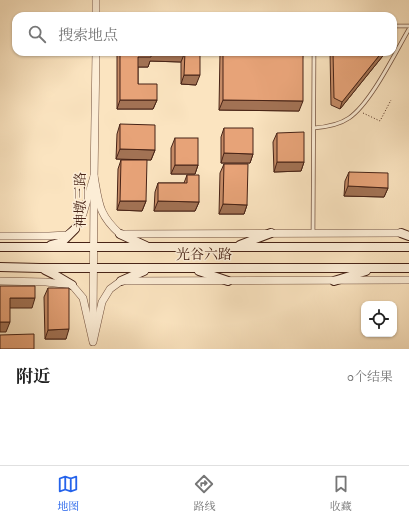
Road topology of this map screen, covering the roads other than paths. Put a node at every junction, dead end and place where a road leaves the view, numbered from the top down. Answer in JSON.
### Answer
{"nodes":[{"id":1,"x":96,"y":0,"type":"edge"},
{"id":2,"x":96,"y":12,"type":"edge"},
{"id":3,"x":397,"y":26,"type":"edge"},
{"id":4,"x":409,"y":28,"type":"edge"},
{"id":5,"x":397,"y":50,"type":"edge"},
{"id":6,"x":96,"y":56,"type":"edge"},
{"id":7,"x":314,"y":56,"type":"edge"},
{"id":8,"x":394,"y":56,"type":"edge"},
{"id":9,"x":314,"y":128,"type":"junction"},
{"id":10,"x":94,"y":176,"type":"junction"},
{"id":11,"x":75,"y":229,"type":"junction"},
{"id":12,"x":313,"y":233,"type":"junction"},
{"id":13,"x":120,"y":234,"type":"junction"},
{"id":14,"x":271,"y":234,"type":"junction"},
{"id":15,"x":406,"y":234,"type":"edge"},
{"id":16,"x":0,"y":236,"type":"edge"},
{"id":17,"x":0,"y":247,"type":"edge"},
{"id":18,"x":42,"y":247,"type":"junction"},
{"id":19,"x":150,"y":247,"type":"junction"},
{"id":20,"x":235,"y":247,"type":"junction"},
{"id":21,"x":409,"y":247,"type":"edge"},
{"id":22,"x":94,"y":248,"type":"junction"},
{"id":23,"x":0,"y":267,"type":"edge"},
{"id":24,"x":40,"y":268,"type":"junction"},
{"id":25,"x":150,"y":268,"type":"junction"},
{"id":26,"x":192,"y":268,"type":"junction"},
{"id":27,"x":376,"y":268,"type":"junction"},
{"id":28,"x":409,"y":268,"type":"edge"},
{"id":29,"x":94,"y":269,"type":"junction"},
{"id":30,"x":409,"y":280,"type":"edge"},
{"id":31,"x":0,"y":281,"type":"edge"},
{"id":32,"x":121,"y":281,"type":"junction"},
{"id":33,"x":228,"y":281,"type":"junction"},
{"id":34,"x":334,"y":281,"type":"junction"},
{"id":35,"x":72,"y":286,"type":"junction"},
{"id":36,"x":93,"y":345,"type":"edge"}],
"edges":[{"from":1,"to":2,"type":"street"},
{"from":3,"to":4,"type":"lane"},
{"from":4,"to":5,"type":"lane"},
{"from":6,"to":10,"type":"street","name":"神墩三路"},
{"from":7,"to":9,"type":"lane"},
{"from":8,"to":9,"type":"lane"},
{"from":9,"to":12,"type":"lane"},
{"from":10,"to":11,"type":"street"},
{"from":10,"to":13,"type":"street"},
{"from":10,"to":22,"type":"street","name":"神墩三路"},
{"from":11,"to":16,"type":"street"},
{"from":11,"to":18,"type":"main road"},
{"from":12,"to":14,"type":"street"},
{"from":12,"to":15,"type":"street"},
{"from":13,"to":14,"type":"street"},
{"from":13,"to":19,"type":"main road"},
{"from":14,"to":20,"type":"main road"},
{"from":17,"to":18,"type":"main road","name":"光谷六路"},
{"from":18,"to":22,"type":"main road","name":"光谷六路"},
{"from":19,"to":20,"type":"main road","name":"光谷六路"},
{"from":19,"to":22,"type":"main road","name":"光谷六路"},
{"from":20,"to":21,"type":"main road","name":"光谷六路"},
{"from":22,"to":29,"type":"street","name":"神墩三路"},
{"from":23,"to":24,"type":"main road","name":"光谷六路"},
{"from":24,"to":29,"type":"main road","name":"光谷六路"},
{"from":24,"to":35,"type":"main road"},
{"from":25,"to":26,"type":"main road","name":"光谷六路"},
{"from":25,"to":29,"type":"main road","name":"光谷六路"},
{"from":25,"to":32,"type":"main road"},
{"from":26,"to":27,"type":"main road","name":"光谷六路"},
{"from":26,"to":33,"type":"main road"},
{"from":27,"to":28,"type":"main road","name":"光谷六路"},
{"from":27,"to":34,"type":"main road"},
{"from":29,"to":36,"type":"street","name":"神墩三路"},
{"from":30,"to":34,"type":"street"},
{"from":31,"to":35,"type":"street"},
{"from":32,"to":33,"type":"street"},
{"from":32,"to":36,"type":"street"},
{"from":33,"to":34,"type":"street"},
{"from":35,"to":36,"type":"street"}]}
